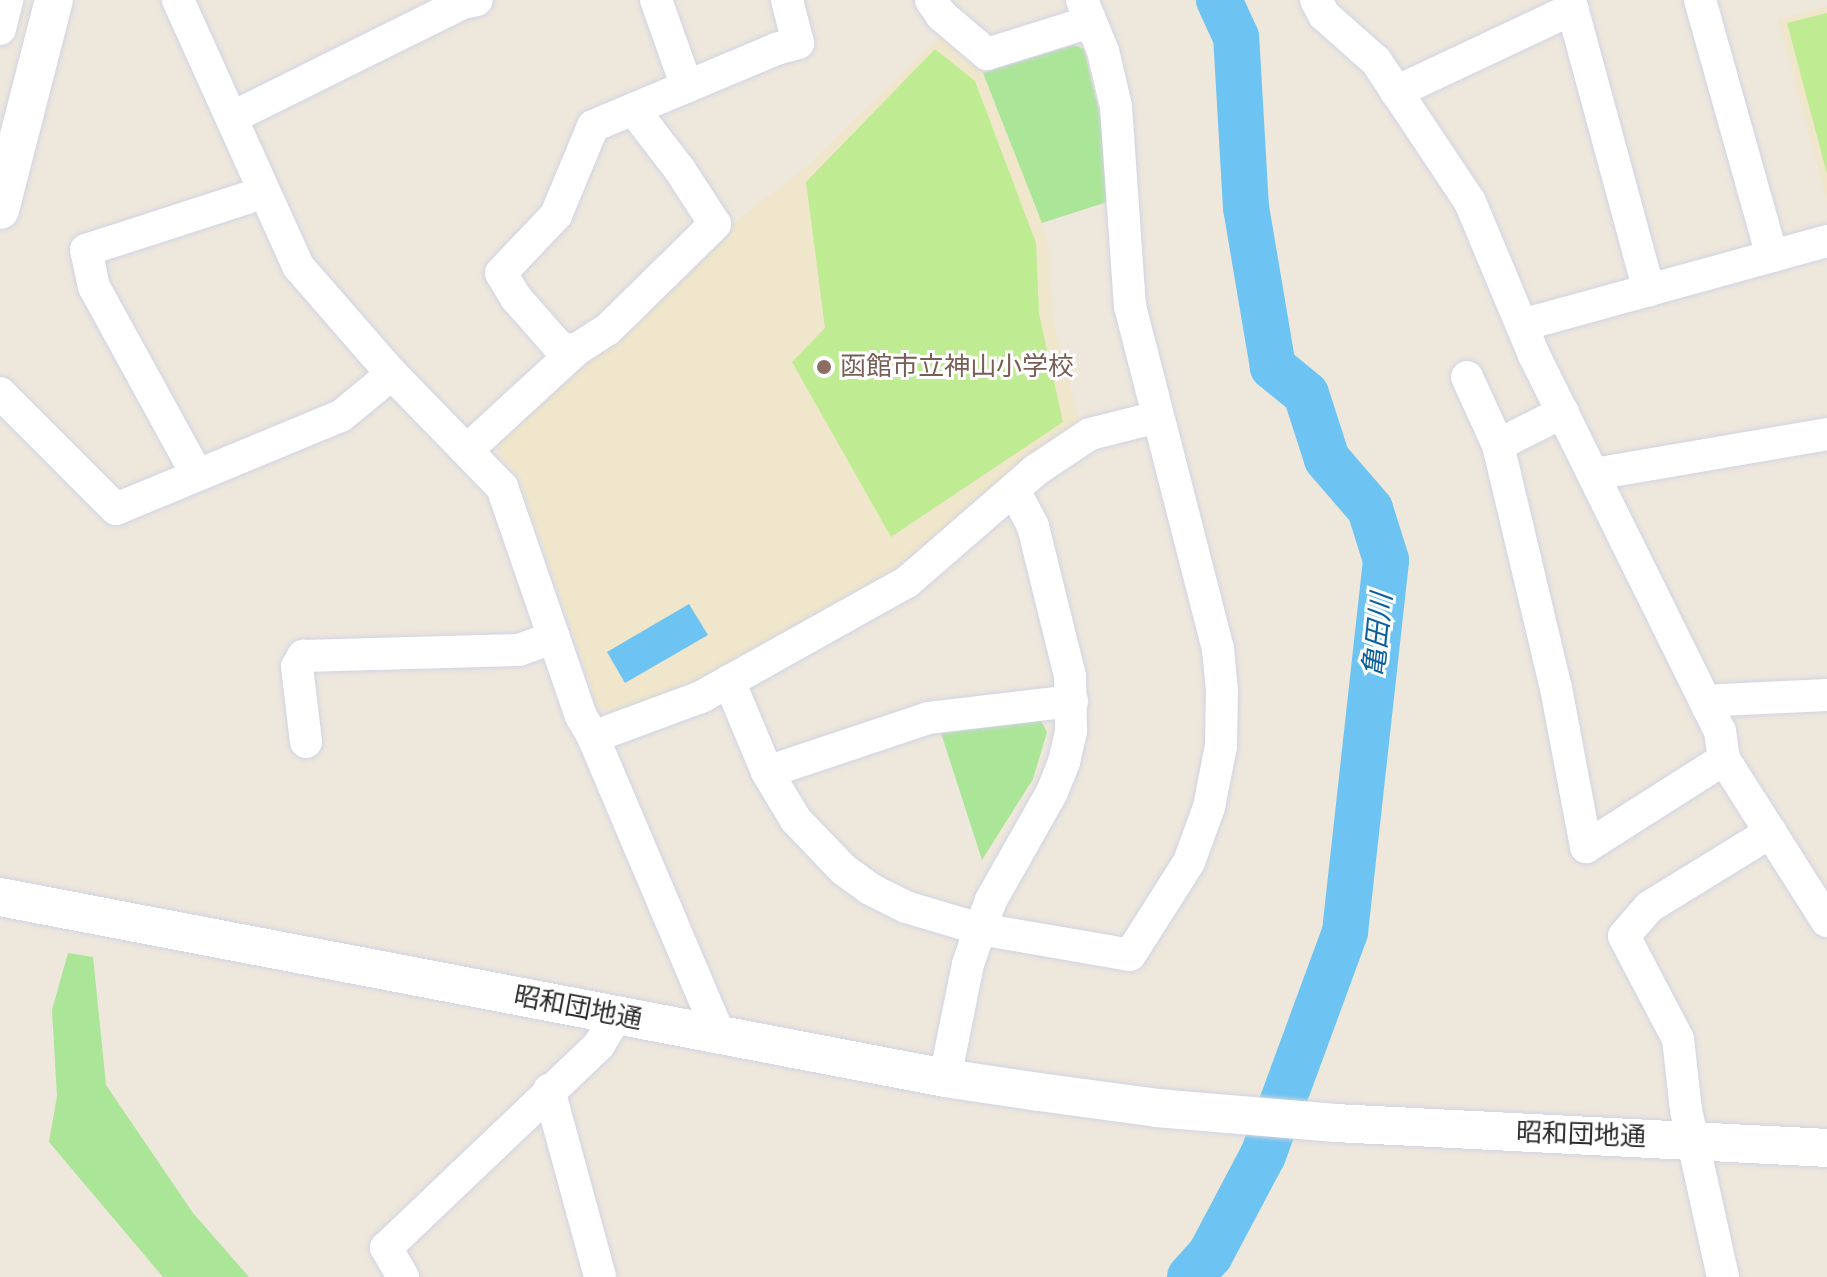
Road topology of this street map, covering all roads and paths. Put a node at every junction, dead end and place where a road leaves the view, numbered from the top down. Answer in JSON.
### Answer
{"nodes":[{"id":1,"x":7,"y":0,"type":"edge"},
{"id":2,"x":54,"y":0,"type":"edge"},
{"id":3,"x":178,"y":0,"type":"edge"},
{"id":4,"x":477,"y":0,"type":"edge"},
{"id":5,"x":656,"y":0,"type":"edge"},
{"id":6,"x":787,"y":0,"type":"edge"},
{"id":7,"x":931,"y":0,"type":"edge"},
{"id":8,"x":1316,"y":0,"type":"edge"},
{"id":9,"x":1700,"y":0,"type":"edge"},
{"id":10,"x":1571,"y":4,"type":"edge"},
{"id":11,"x":1086,"y":11,"type":"edge"},
{"id":12,"x":0,"y":29,"type":"edge"},
{"id":13,"x":687,"y":87,"type":"junction"},
{"id":14,"x":1396,"y":92,"type":"junction"},
{"id":15,"x":633,"y":109,"type":"junction"},
{"id":16,"x":243,"y":112,"type":"dead end"},
{"id":17,"x":263,"y":193,"type":"junction"},
{"id":18,"x":0,"y":210,"type":"edge"},
{"id":19,"x":1827,"y":241,"type":"edge"},
{"id":20,"x":1772,"y":256,"type":"junction"},
{"id":21,"x":1649,"y":290,"type":"junction"},
{"id":22,"x":1522,"y":325,"type":"junction"},
{"id":23,"x":576,"y":350,"type":"junction"},
{"id":24,"x":392,"y":374,"type":"junction"},
{"id":25,"x":1467,"y":377,"type":"dead end"},
{"id":26,"x":0,"y":393,"type":"edge"},
{"id":27,"x":1563,"y":412,"type":"junction"},
{"id":28,"x":1157,"y":417,"type":"junction"},
{"id":29,"x":1827,"y":434,"type":"edge"},
{"id":30,"x":478,"y":440,"type":"dead end"},
{"id":31,"x":1498,"y":445,"type":"junction"},
{"id":32,"x":190,"y":462,"type":"dead end"},
{"id":33,"x":1594,"y":474,"type":"junction"},
{"id":34,"x":1014,"y":490,"type":"junction"},
{"id":35,"x":554,"y":637,"type":"junction"},
{"id":36,"x":729,"y":681,"type":"junction"},
{"id":37,"x":1827,"y":695,"type":"edge"},
{"id":38,"x":1072,"y":701,"type":"junction"},
{"id":39,"x":1708,"y":708,"type":"junction"},
{"id":40,"x":593,"y":737,"type":"junction"},
{"id":41,"x":306,"y":742,"type":"dead end"},
{"id":42,"x":1724,"y":759,"type":"junction"},
{"id":43,"x":767,"y":772,"type":"junction"},
{"id":44,"x":1771,"y":832,"type":"junction"},
{"id":45,"x":0,"y":897,"type":"edge"},
{"id":46,"x":1827,"y":921,"type":"edge"},
{"id":47,"x":980,"y":929,"type":"junction"},
{"id":48,"x":617,"y":1015,"type":"junction"},
{"id":49,"x":720,"y":1036,"type":"junction"},
{"id":50,"x":945,"y":1078,"type":"junction"},
{"id":51,"x":549,"y":1090,"type":"junction"},
{"id":52,"x":1694,"y":1139,"type":"junction"},
{"id":53,"x":1827,"y":1148,"type":"edge"},
{"id":54,"x":403,"y":1277,"type":"edge"},
{"id":55,"x":600,"y":1277,"type":"edge"},
{"id":56,"x":1723,"y":1277,"type":"edge"}],
"edges":[{"from":1,"to":12,"type":"street"},
{"from":2,"to":18,"type":"street"},
{"from":3,"to":17,"type":"street"},
{"from":4,"to":16,"type":"street"},
{"from":5,"to":13,"type":"street"},
{"from":6,"to":13,"type":"street"},
{"from":7,"to":11,"type":"street"},
{"from":8,"to":14,"type":"street"},
{"from":9,"to":20,"type":"street"},
{"from":10,"to":14,"type":"street"},
{"from":10,"to":21,"type":"street"},
{"from":11,"to":28,"type":"street"},
{"from":13,"to":15,"type":"street"},
{"from":14,"to":22,"type":"street"},
{"from":15,"to":23,"type":"street"},
{"from":15,"to":23,"type":"street"},
{"from":17,"to":24,"type":"street"},
{"from":17,"to":32,"type":"street"},
{"from":19,"to":20,"type":"street"},
{"from":20,"to":21,"type":"street"},
{"from":21,"to":22,"type":"street"},
{"from":22,"to":27,"type":"street"},
{"from":23,"to":30,"type":"street"},
{"from":24,"to":26,"type":"street"},
{"from":24,"to":35,"type":"street"},
{"from":25,"to":31,"type":"street"},
{"from":27,"to":31,"type":"street"},
{"from":27,"to":33,"type":"street"},
{"from":28,"to":34,"type":"street"},
{"from":28,"to":47,"type":"street"},
{"from":29,"to":33,"type":"street"},
{"from":31,"to":42,"type":"street"},
{"from":33,"to":39,"type":"street"},
{"from":34,"to":36,"type":"street"},
{"from":34,"to":38,"type":"street"},
{"from":35,"to":40,"type":"street"},
{"from":35,"to":41,"type":"street"},
{"from":36,"to":40,"type":"street"},
{"from":36,"to":43,"type":"street"},
{"from":37,"to":39,"type":"street"},
{"from":38,"to":43,"type":"street"},
{"from":38,"to":47,"type":"street"},
{"from":39,"to":42,"type":"street"},
{"from":40,"to":49,"type":"street"},
{"from":42,"to":44,"type":"street"},
{"from":43,"to":47,"type":"street"},
{"from":44,"to":46,"type":"street"},
{"from":44,"to":52,"type":"street"},
{"from":45,"to":48,"type":"street","name":"昭和団地通"},
{"from":47,"to":50,"type":"street"},
{"from":48,"to":49,"type":"street","name":"昭和団地通"},
{"from":48,"to":51,"type":"street"},
{"from":49,"to":50,"type":"street","name":"昭和団地通"},
{"from":50,"to":52,"type":"street","name":"昭和団地通"},
{"from":51,"to":54,"type":"street"},
{"from":51,"to":55,"type":"street"},
{"from":52,"to":53,"type":"street","name":"昭和団地通"},
{"from":52,"to":56,"type":"street"}]}
